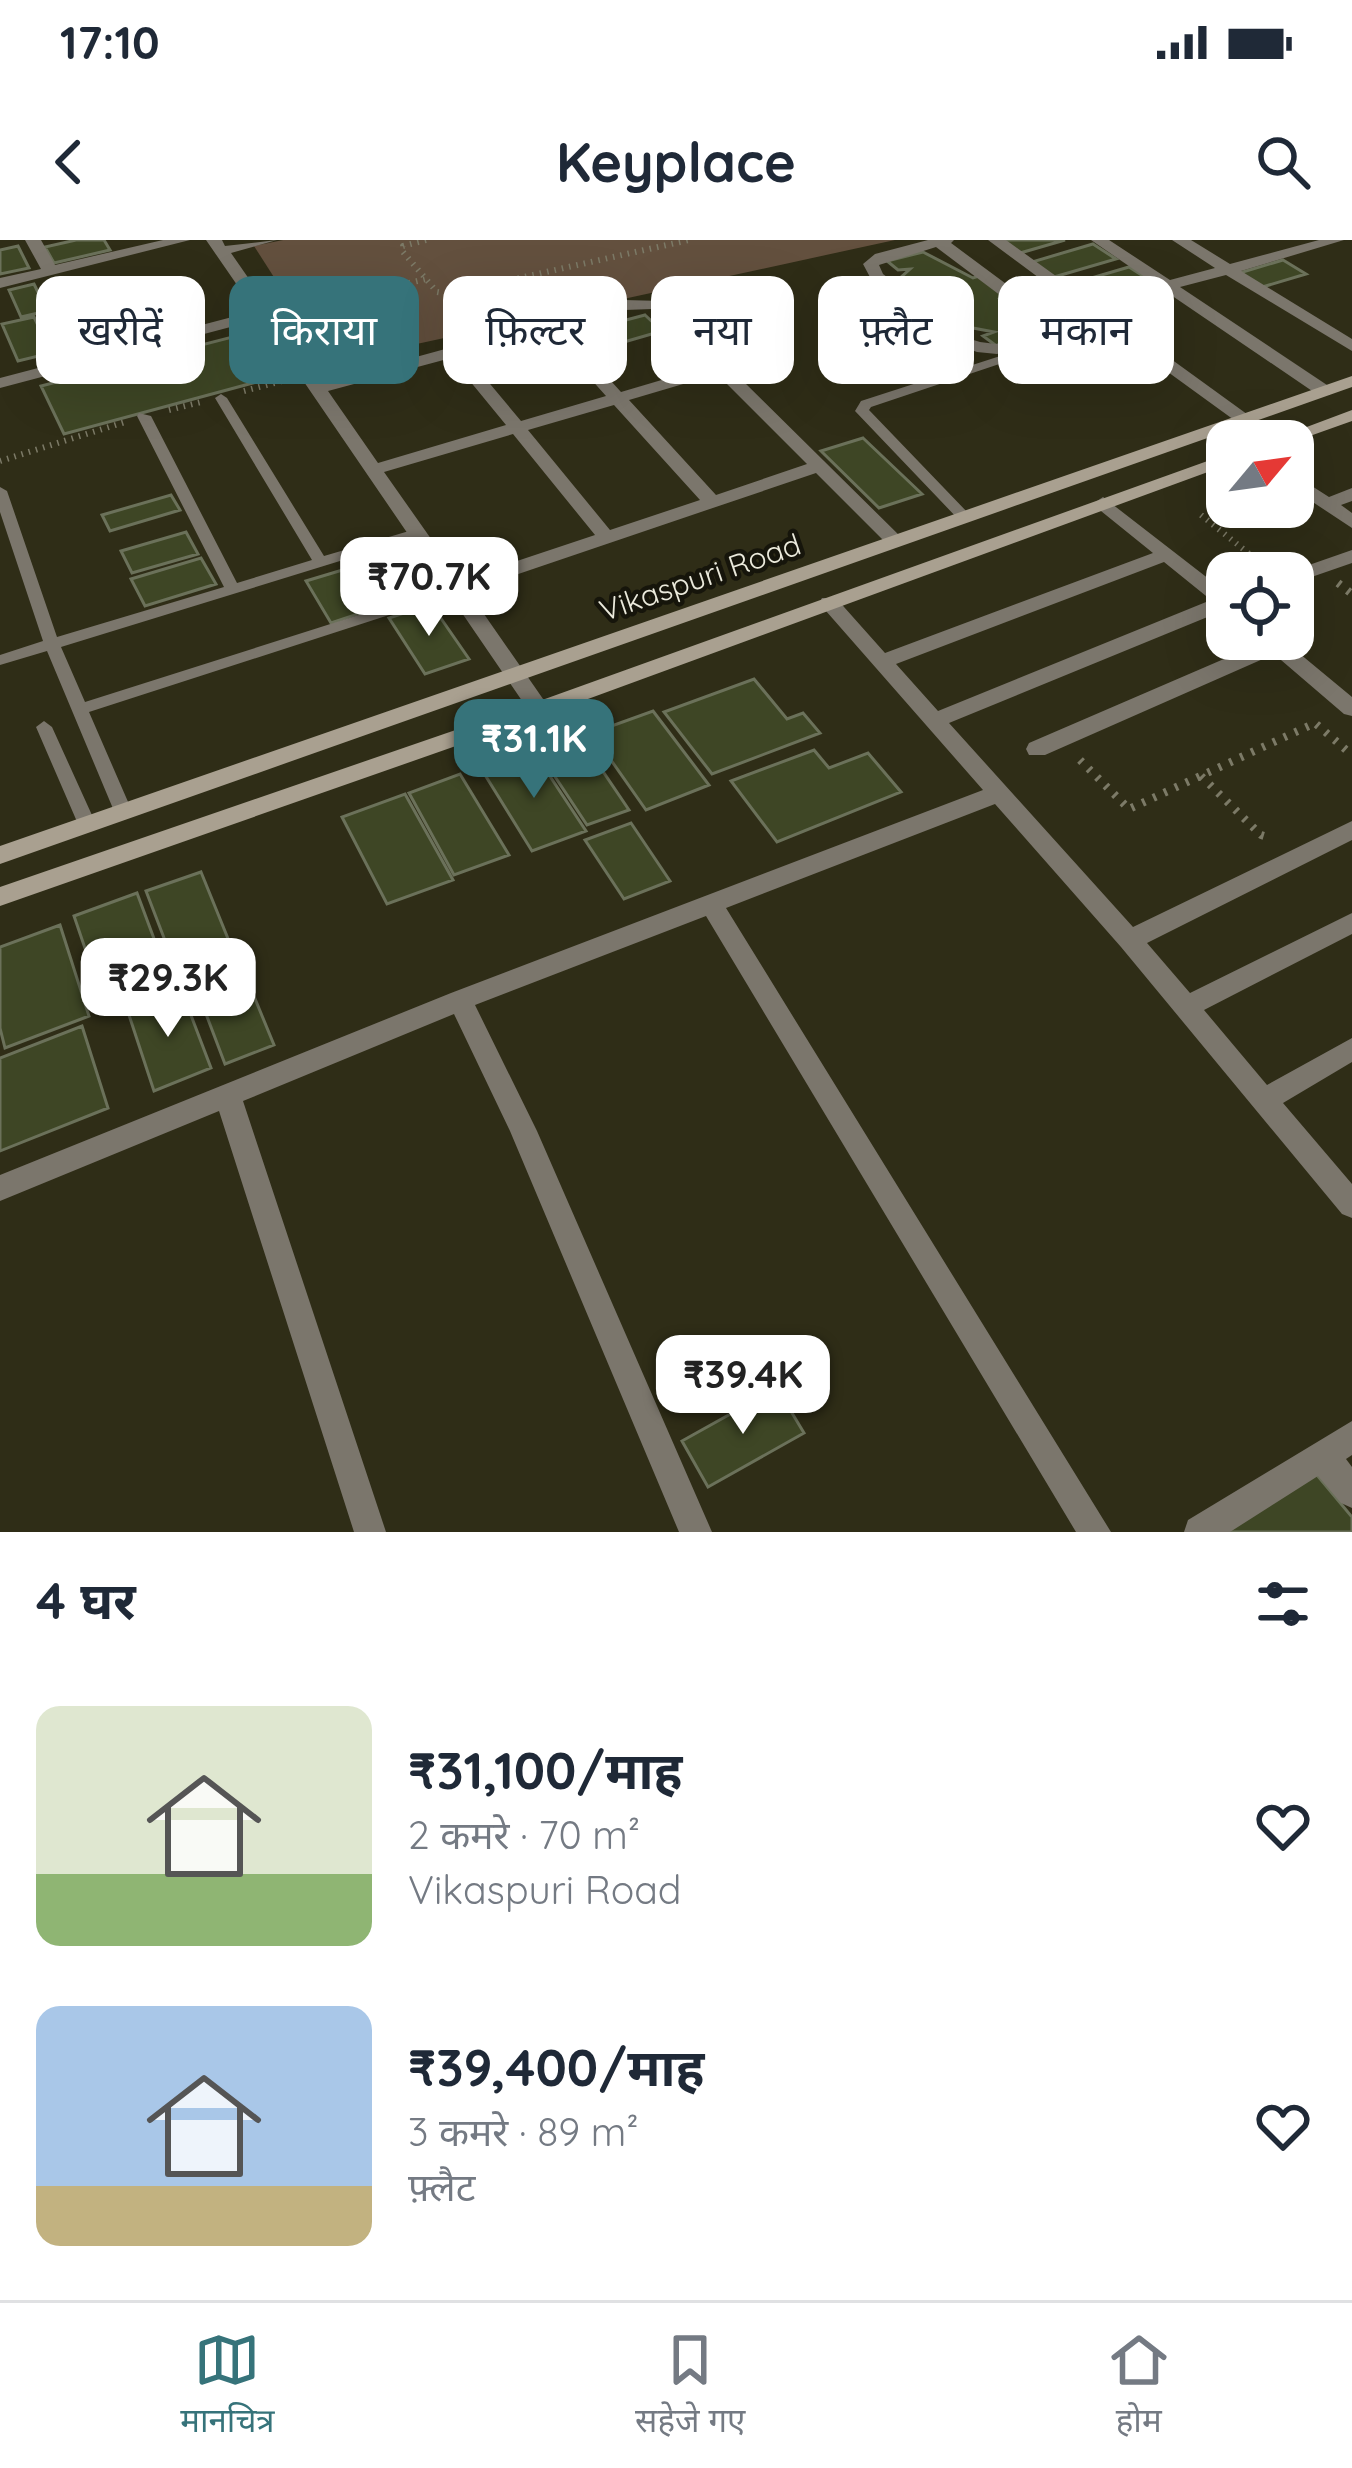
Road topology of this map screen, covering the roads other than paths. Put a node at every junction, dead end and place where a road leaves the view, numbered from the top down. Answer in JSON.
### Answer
{"nodes":[{"id":1,"x":33,"y":240,"type":"edge"},
{"id":2,"x":182,"y":240,"type":"edge"},
{"id":3,"x":269,"y":240,"type":"edge"},
{"id":4,"x":996,"y":240,"type":"edge"},
{"id":5,"x":1099,"y":240,"type":"edge"},
{"id":6,"x":1180,"y":240,"type":"edge"},
{"id":7,"x":1332,"y":240,"type":"edge"},
{"id":8,"x":943,"y":241,"type":"edge"},
{"id":9,"x":218,"y":246,"type":"edge"},
{"id":10,"x":1352,"y":254,"type":"edge"},
{"id":11,"x":1227,"y":270,"type":"junction"},
{"id":12,"x":50,"y":271,"type":"junction"},
{"id":13,"x":239,"y":276,"type":"edge"},
{"id":14,"x":1046,"y":276,"type":"edge"},
{"id":15,"x":1153,"y":276,"type":"edge"},
{"id":16,"x":0,"y":283,"type":"edge"},
{"id":17,"x":998,"y":284,"type":"edge"},
{"id":18,"x":1174,"y":284,"type":"edge"},
{"id":19,"x":1174,"y":290,"type":"edge"},
{"id":20,"x":229,"y":324,"type":"edge"},
{"id":21,"x":1352,"y":346,"type":"edge"},
{"id":22,"x":998,"y":350,"type":"edge"},
{"id":23,"x":443,"y":354,"type":"edge"},
{"id":24,"x":998,"y":355,"type":"edge"},
{"id":25,"x":1174,"y":368,"type":"edge"},
{"id":26,"x":1352,"y":381,"type":"edge"},
{"id":27,"x":0,"y":383,"type":"edge"},
{"id":28,"x":314,"y":384,"type":"edge"},
{"id":29,"x":479,"y":384,"type":"edge"},
{"id":30,"x":604,"y":384,"type":"edge"},
{"id":31,"x":667,"y":384,"type":"edge"},
{"id":32,"x":736,"y":384,"type":"edge"},
{"id":33,"x":317,"y":388,"type":"junction"},
{"id":34,"x":1324,"y":391,"type":"junction"},
{"id":35,"x":221,"y":398,"type":"dead end"},
{"id":36,"x":617,"y":399,"type":"junction"},
{"id":37,"x":1352,"y":415,"type":"edge"},
{"id":38,"x":145,"y":416,"type":"dead end"},
{"id":39,"x":1244,"y":418,"type":"junction"},
{"id":40,"x":1247,"y":420,"type":"edge"},
{"id":41,"x":1314,"y":428,"type":"edge"},
{"id":42,"x":514,"y":429,"type":"junction"},
{"id":43,"x":819,"y":466,"type":"junction"},
{"id":44,"x":1206,"y":466,"type":"edge"},
{"id":45,"x":373,"y":470,"type":"junction"},
{"id":46,"x":0,"y":491,"type":"edge"},
{"id":47,"x":1314,"y":494,"type":"edge"},
{"id":48,"x":1352,"y":494,"type":"edge"},
{"id":49,"x":712,"y":502,"type":"junction"},
{"id":50,"x":1103,"y":503,"type":"junction"},
{"id":51,"x":1328,"y":504,"type":"junction"},
{"id":52,"x":964,"y":517,"type":"junction"},
{"id":53,"x":1352,"y":522,"type":"edge"},
{"id":54,"x":416,"y":533,"type":"junction"},
{"id":55,"x":606,"y":537,"type":"junction"},
{"id":56,"x":895,"y":541,"type":"junction"},
{"id":57,"x":1166,"y":555,"type":"junction"},
{"id":58,"x":1352,"y":556,"type":"edge"},
{"id":59,"x":320,"y":562,"type":"junction"},
{"id":60,"x":1314,"y":570,"type":"edge"},
{"id":61,"x":1206,"y":586,"type":"edge"},
{"id":62,"x":232,"y":589,"type":"junction"},
{"id":63,"x":455,"y":589,"type":"junction"},
{"id":64,"x":830,"y":603,"type":"junction"},
{"id":65,"x":1206,"y":611,"type":"edge"},
{"id":66,"x":52,"y":644,"type":"junction"},
{"id":67,"x":0,"y":660,"type":"edge"},
{"id":68,"x":1233,"y":660,"type":"edge"},
{"id":69,"x":1294,"y":660,"type":"edge"},
{"id":70,"x":882,"y":662,"type":"junction"},
{"id":71,"x":514,"y":674,"type":"junction"},
{"id":72,"x":80,"y":709,"type":"junction"},
{"id":73,"x":539,"y":709,"type":"junction"},
{"id":74,"x":1352,"y":709,"type":"edge"},
{"id":75,"x":936,"y":720,"type":"junction"},
{"id":76,"x":44,"y":728,"type":"dead end"},
{"id":77,"x":1047,"y":743,"type":"road end"},
{"id":78,"x":999,"y":793,"type":"junction"},
{"id":79,"x":123,"y":811,"type":"junction"},
{"id":80,"x":87,"y":824,"type":"junction"},
{"id":81,"x":1352,"y":830,"type":"edge"},
{"id":82,"x":0,"y":855,"type":"edge"},
{"id":83,"x":0,"y":896,"type":"edge"},
{"id":84,"x":712,"y":905,"type":"junction"},
{"id":85,"x":1352,"y":923,"type":"edge"},
{"id":86,"x":1130,"y":940,"type":"junction"},
{"id":87,"x":460,"y":1000,"type":"junction"},
{"id":88,"x":1187,"y":1007,"type":"junction"},
{"id":89,"x":1352,"y":1049,"type":"edge"},
{"id":90,"x":228,"y":1096,"type":"junction"},
{"id":91,"x":1266,"y":1100,"type":"junction"},
{"id":92,"x":0,"y":1188,"type":"edge"},
{"id":93,"x":1352,"y":1204,"type":"edge"},
{"id":94,"x":1352,"y":1437,"type":"edge"},
{"id":95,"x":1322,"y":1456,"type":"junction"},
{"id":96,"x":1352,"y":1492,"type":"edge"},
{"id":97,"x":370,"y":1532,"type":"edge"},
{"id":98,"x":696,"y":1532,"type":"edge"},
{"id":99,"x":1095,"y":1532,"type":"edge"},
{"id":100,"x":1200,"y":1532,"type":"edge"}],
"edges":[{"from":1,"to":12,"type":"street"},
{"from":2,"to":12,"type":"street"},
{"from":3,"to":9,"type":"street"},
{"from":4,"to":14,"type":"street"},
{"from":5,"to":15,"type":"street"},
{"from":6,"to":11,"type":"street"},
{"from":7,"to":10,"type":"street"},
{"from":7,"to":11,"type":"street"},
{"from":8,"to":17,"type":"street"},
{"from":8,"to":22,"type":"street"},
{"from":9,"to":13,"type":"street"},
{"from":11,"to":18,"type":"street"},
{"from":11,"to":21,"type":"street"},
{"from":12,"to":16,"type":"street"},
{"from":19,"to":34,"type":"street"},
{"from":20,"to":27,"type":"street"},
{"from":23,"to":33,"type":"street"},
{"from":24,"to":52,"type":"lane"},
{"from":25,"to":39,"type":"street"},
{"from":26,"to":34,"type":"street","name":"Vikaspuri Road"},
{"from":28,"to":33,"type":"street"},
{"from":29,"to":42,"type":"street"},
{"from":30,"to":36,"type":"street"},
{"from":31,"to":36,"type":"street"},
{"from":32,"to":43,"type":"street"},
{"from":33,"to":45,"type":"street"},
{"from":34,"to":39,"type":"street","name":"Vikaspuri Road"},
{"from":35,"to":59,"type":"lane"},
{"from":36,"to":42,"type":"street"},
{"from":36,"to":49,"type":"street"},
{"from":37,"to":41,"type":"street"},
{"from":38,"to":62,"type":"lane"},
{"from":39,"to":40,"type":"street"},
{"from":39,"to":52,"type":"street","name":"Vikaspuri Road"},
{"from":42,"to":45,"type":"street"},
{"from":42,"to":55,"type":"street"},
{"from":43,"to":49,"type":"street"},
{"from":43,"to":56,"type":"street"},
{"from":44,"to":50,"type":"street"},
{"from":45,"to":54,"type":"street"},
{"from":46,"to":66,"type":"lane"},
{"from":47,"to":51,"type":"street"},
{"from":48,"to":51,"type":"street"},
{"from":49,"to":55,"type":"street"},
{"from":50,"to":57,"type":"street"},
{"from":50,"to":64,"type":"street"},
{"from":51,"to":53,"type":"street"},
{"from":52,"to":56,"type":"street","name":"Vikaspuri Road"},
{"from":54,"to":59,"type":"lane"},
{"from":54,"to":63,"type":"street"},
{"from":55,"to":63,"type":"street"},
{"from":56,"to":71,"type":"street","name":"Vikaspuri Road"},
{"from":57,"to":61,"type":"street"},
{"from":57,"to":70,"type":"street"},
{"from":58,"to":60,"type":"street"},
{"from":59,"to":62,"type":"lane"},
{"from":62,"to":66,"type":"lane"},
{"from":63,"to":71,"type":"street"},
{"from":63,"to":72,"type":"lane"},
{"from":64,"to":70,"type":"street"},
{"from":64,"to":73,"type":"street"},
{"from":65,"to":75,"type":"street"},
{"from":66,"to":67,"type":"lane"},
{"from":66,"to":72,"type":"lane"},
{"from":68,"to":77,"type":"street"},
{"from":69,"to":74,"type":"street"},
{"from":70,"to":75,"type":"street"},
{"from":71,"to":73,"type":"street"},
{"from":71,"to":79,"type":"street","name":"Vikaspuri Road"},
{"from":72,"to":79,"type":"lane"},
{"from":73,"to":83,"type":"street"},
{"from":75,"to":78,"type":"street"},
{"from":76,"to":80,"type":"lane"},
{"from":78,"to":84,"type":"street"},
{"from":78,"to":86,"type":"street"},
{"from":79,"to":80,"type":"street","name":"Vikaspuri Road"},
{"from":80,"to":82,"type":"street","name":"Vikaspuri Road"},
{"from":81,"to":86,"type":"street"},
{"from":84,"to":87,"type":"street"},
{"from":84,"to":99,"type":"street"},
{"from":85,"to":88,"type":"street"},
{"from":86,"to":88,"type":"street"},
{"from":87,"to":90,"type":"street"},
{"from":87,"to":98,"type":"street"},
{"from":88,"to":91,"type":"street"},
{"from":89,"to":91,"type":"street"},
{"from":90,"to":92,"type":"street"},
{"from":90,"to":97,"type":"street"},
{"from":91,"to":93,"type":"street"},
{"from":94,"to":95,"type":"street"},
{"from":95,"to":96,"type":"street"},
{"from":95,"to":100,"type":"street"}]}
